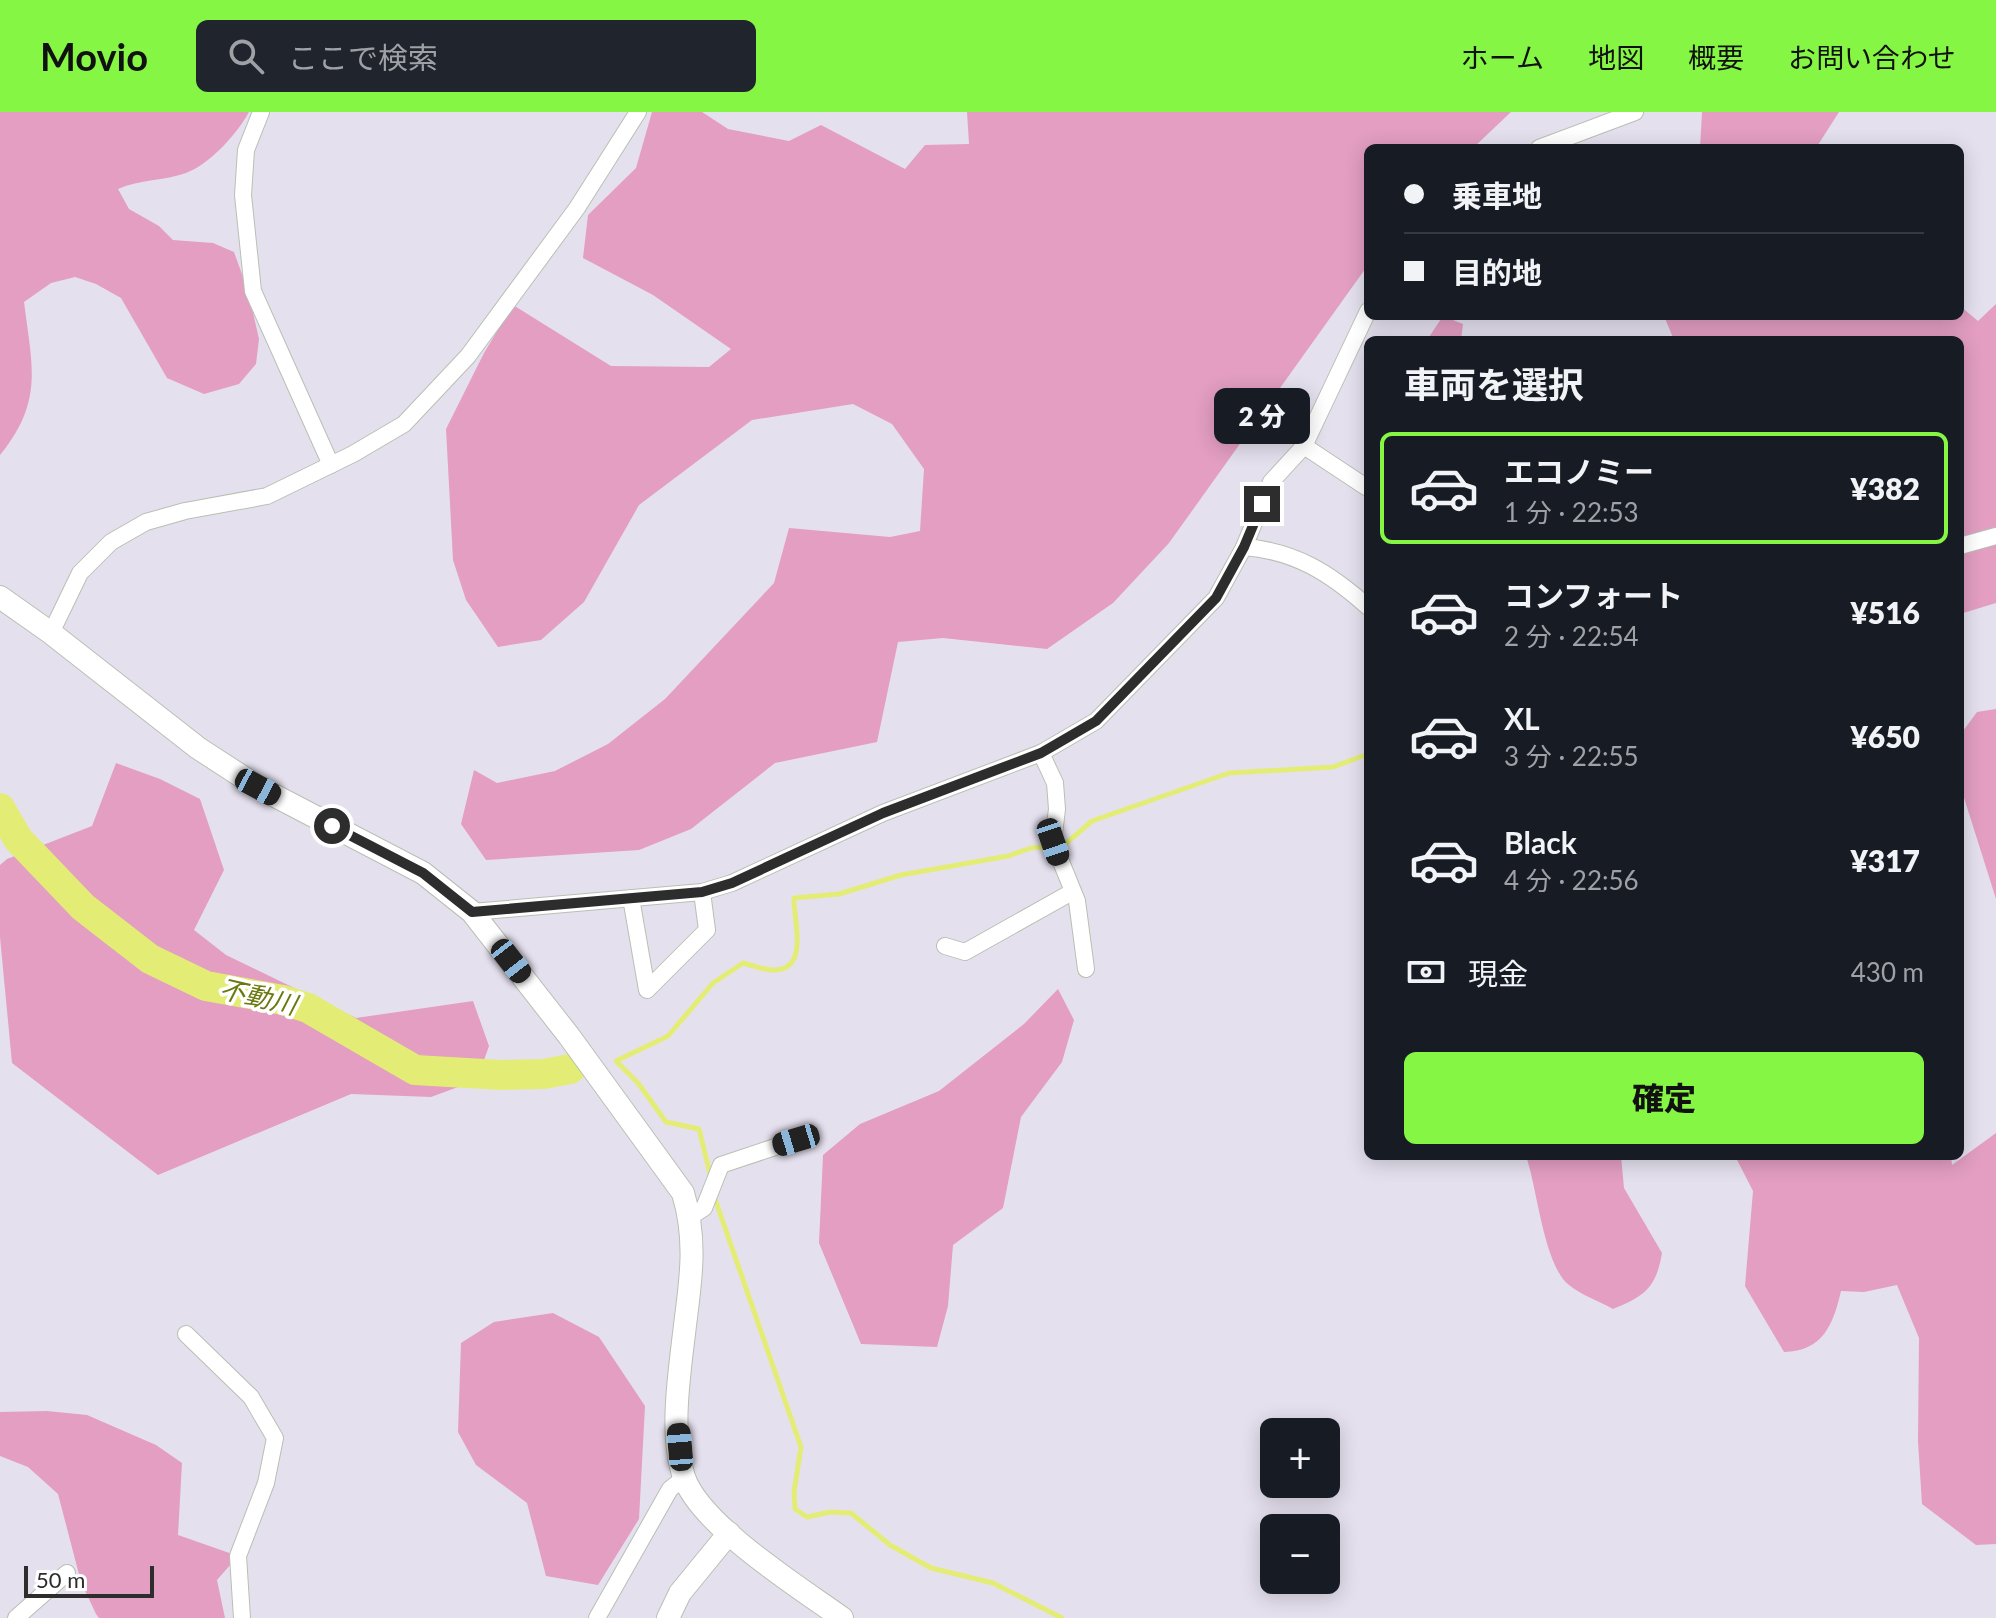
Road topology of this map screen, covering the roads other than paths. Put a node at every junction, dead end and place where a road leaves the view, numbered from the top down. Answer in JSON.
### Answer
{"nodes":[{"id":1,"x":261,"y":112,"type":"edge"},
{"id":2,"x":638,"y":112,"type":"edge"},
{"id":3,"x":1635,"y":112,"type":"edge"},
{"id":4,"x":1550,"y":144,"type":"edge"},
{"id":5,"x":1364,"y":319,"type":"edge"},
{"id":6,"x":1304,"y":446,"type":"junction"},
{"id":7,"x":331,"y":465,"type":"junction"},
{"id":8,"x":1364,"y":486,"type":"edge"},
{"id":9,"x":1996,"y":536,"type":"edge"},
{"id":10,"x":1964,"y":545,"type":"edge"},
{"id":11,"x":1244,"y":547,"type":"junction"},
{"id":12,"x":0,"y":597,"type":"edge"},
{"id":13,"x":1364,"y":604,"type":"edge"},
{"id":14,"x":51,"y":633,"type":"junction"},
{"id":15,"x":1041,"y":753,"type":"junction"},
{"id":16,"x":702,"y":892,"type":"junction"},
{"id":17,"x":1072,"y":892,"type":"junction"},
{"id":18,"x":631,"y":898,"type":"junction"},
{"id":19,"x":472,"y":912,"type":"junction"},
{"id":20,"x":945,"y":946,"type":"dead end"},
{"id":21,"x":1086,"y":969,"type":"dead end"},
{"id":22,"x":796,"y":1140,"type":"dead end"},
{"id":23,"x":690,"y":1217,"type":"junction"},
{"id":24,"x":186,"y":1334,"type":"dead end"},
{"id":25,"x":684,"y":1478,"type":"junction"},
{"id":26,"x":729,"y":1533,"type":"junction"},
{"id":27,"x":67,"y":1573,"type":"dead end"},
{"id":28,"x":16,"y":1618,"type":"edge"},
{"id":29,"x":242,"y":1618,"type":"edge"},
{"id":30,"x":597,"y":1618,"type":"edge"},
{"id":31,"x":668,"y":1618,"type":"edge"},
{"id":32,"x":842,"y":1618,"type":"edge"}],
"edges":[{"from":1,"to":7,"type":"street"},
{"from":2,"to":7,"type":"street"},
{"from":3,"to":4,"type":"street"},
{"from":5,"to":6,"type":"street"},
{"from":6,"to":8,"type":"street"},
{"from":6,"to":11,"type":"street"},
{"from":7,"to":14,"type":"street"},
{"from":9,"to":10,"type":"street"},
{"from":11,"to":13,"type":"street"},
{"from":11,"to":15,"type":"street"},
{"from":12,"to":14,"type":"street"},
{"from":14,"to":19,"type":"street"},
{"from":15,"to":16,"type":"street"},
{"from":15,"to":17,"type":"street"},
{"from":16,"to":18,"type":"street"},
{"from":16,"to":18,"type":"street"},
{"from":17,"to":20,"type":"street"},
{"from":17,"to":21,"type":"street"},
{"from":18,"to":19,"type":"street"},
{"from":19,"to":23,"type":"street"},
{"from":22,"to":23,"type":"street"},
{"from":23,"to":25,"type":"street"},
{"from":24,"to":29,"type":"street"},
{"from":25,"to":26,"type":"street"},
{"from":25,"to":30,"type":"street"},
{"from":26,"to":31,"type":"street"},
{"from":26,"to":32,"type":"street"},
{"from":27,"to":28,"type":"street"}]}
